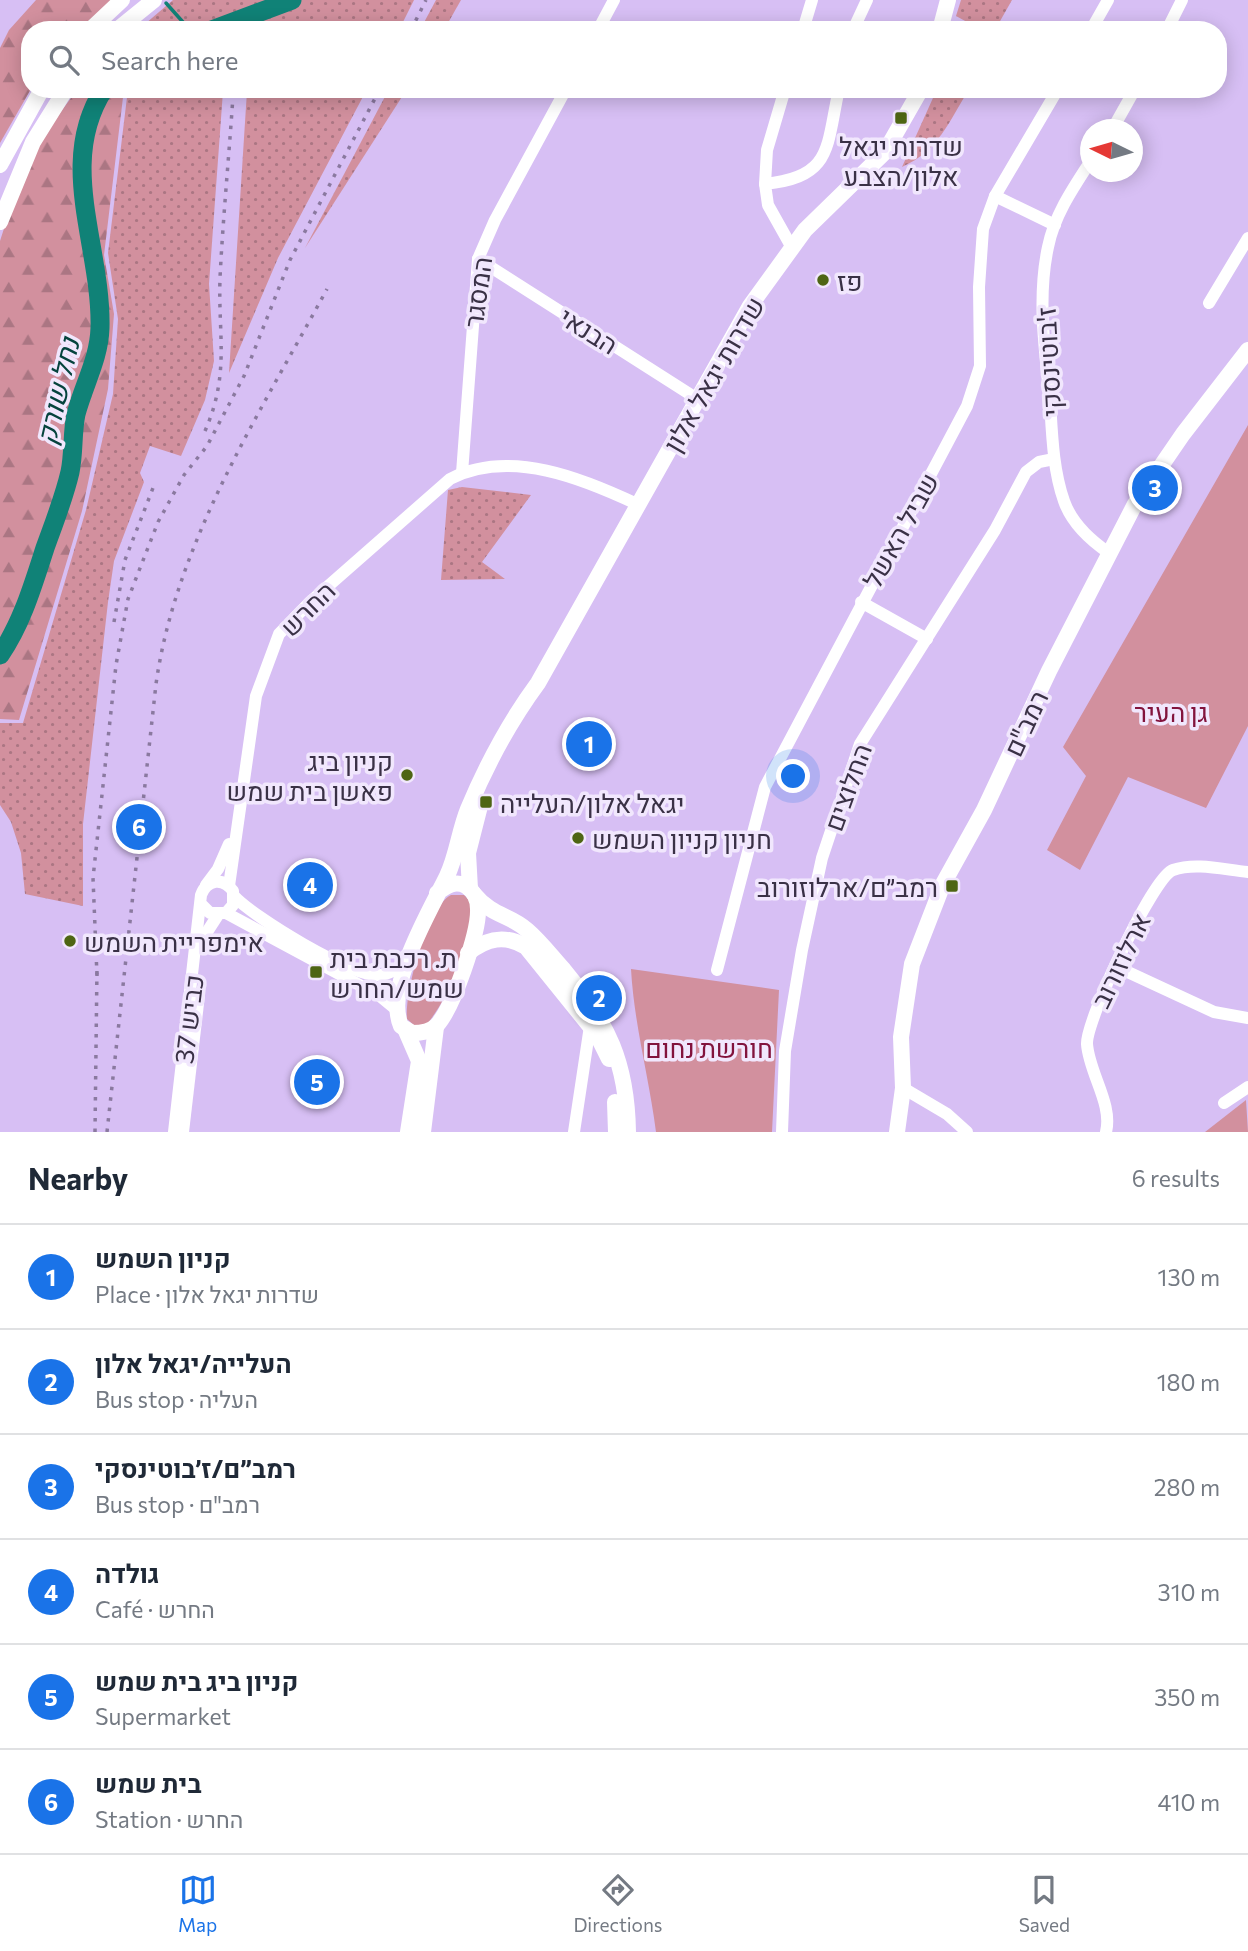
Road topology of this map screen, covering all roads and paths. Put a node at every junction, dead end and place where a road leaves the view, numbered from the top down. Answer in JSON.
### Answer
{"nodes":[{"id":1,"x":122,"y":0,"type":"edge"},
{"id":2,"x":154,"y":0,"type":"edge"},
{"id":3,"x":614,"y":0,"type":"edge"},
{"id":4,"x":812,"y":0,"type":"edge"},
{"id":5,"x":867,"y":0,"type":"edge"},
{"id":6,"x":948,"y":0,"type":"edge"},
{"id":7,"x":1108,"y":0,"type":"edge"},
{"id":8,"x":1182,"y":0,"type":"edge"},
{"id":9,"x":100,"y":21,"type":"edge"},
{"id":10,"x":128,"y":21,"type":"edge"},
{"id":11,"x":603,"y":21,"type":"edge"},
{"id":12,"x":806,"y":21,"type":"edge"},
{"id":13,"x":857,"y":21,"type":"edge"},
{"id":14,"x":942,"y":21,"type":"edge"},
{"id":15,"x":1096,"y":21,"type":"edge"},
{"id":16,"x":1172,"y":21,"type":"edge"},
{"id":17,"x":37,"y":98,"type":"edge"},
{"id":18,"x":60,"y":98,"type":"edge"},
{"id":19,"x":561,"y":98,"type":"edge"},
{"id":20,"x":782,"y":98,"type":"edge"},
{"id":21,"x":837,"y":98,"type":"edge"},
{"id":22,"x":916,"y":98,"type":"edge"},
{"id":23,"x":1053,"y":98,"type":"edge"},
{"id":24,"x":1130,"y":98,"type":"edge"},
{"id":25,"x":1118,"y":119,"type":"edge"},
{"id":26,"x":0,"y":165,"type":"edge"},
{"id":27,"x":1080,"y":180,"type":"edge"},
{"id":28,"x":765,"y":184,"type":"junction"},
{"id":29,"x":995,"y":196,"type":"junction"},
{"id":30,"x":0,"y":222,"type":"edge"},
{"id":31,"x":1055,"y":225,"type":"junction"},
{"id":32,"x":1248,"y":238,"type":"edge"},
{"id":33,"x":791,"y":246,"type":"junction"},
{"id":34,"x":478,"y":259,"type":"junction"},
{"id":35,"x":1209,"y":303,"type":"dead end"},
{"id":36,"x":1248,"y":350,"type":"edge"},
{"id":37,"x":699,"y":400,"type":"junction"},
{"id":38,"x":1054,"y":459,"type":"junction"},
{"id":39,"x":462,"y":473,"type":"junction"},
{"id":40,"x":639,"y":505,"type":"junction"},
{"id":41,"x":1109,"y":552,"type":"junction"},
{"id":42,"x":861,"y":602,"type":"junction"},
{"id":43,"x":927,"y":639,"type":"junction"},
{"id":44,"x":538,"y":683,"type":"junction"},
{"id":45,"x":243,"y":796,"type":"junction"},
{"id":46,"x":1248,"y":872,"type":"edge"},
{"id":47,"x":206,"y":885,"type":"junction"},
{"id":48,"x":232,"y":891,"type":"junction"},
{"id":49,"x":472,"y":891,"type":"junction"},
{"id":50,"x":437,"y":893,"type":"junction"},
{"id":51,"x":202,"y":905,"type":"junction"},
{"id":52,"x":222,"y":914,"type":"junction"},
{"id":53,"x":468,"y":953,"type":"junction"},
{"id":54,"x":410,"y":956,"type":"junction"},
{"id":55,"x":1117,"y":967,"type":"junction"},
{"id":56,"x":717,"y":970,"type":"dead end"},
{"id":57,"x":397,"y":1010,"type":"junction"},
{"id":58,"x":1248,"y":1018,"type":"edge"},
{"id":59,"x":590,"y":1026,"type":"junction"},
{"id":60,"x":436,"y":1027,"type":"junction"},
{"id":61,"x":406,"y":1031,"type":"junction"},
{"id":62,"x":606,"y":1052,"type":"junction"},
{"id":63,"x":583,"y":1061,"type":"junction"},
{"id":64,"x":1248,"y":1087,"type":"edge"},
{"id":65,"x":903,"y":1088,"type":"junction"},
{"id":66,"x":1224,"y":1103,"type":"dead end"},
{"id":67,"x":174,"y":1132,"type":"edge"},
{"id":68,"x":183,"y":1132,"type":"edge"},
{"id":69,"x":408,"y":1132,"type":"edge"},
{"id":70,"x":423,"y":1132,"type":"edge"},
{"id":71,"x":574,"y":1132,"type":"edge"},
{"id":72,"x":616,"y":1132,"type":"edge"},
{"id":73,"x":628,"y":1132,"type":"edge"},
{"id":74,"x":782,"y":1132,"type":"edge"},
{"id":75,"x":897,"y":1132,"type":"edge"},
{"id":76,"x":967,"y":1132,"type":"edge"},
{"id":77,"x":1106,"y":1132,"type":"edge"}],
"edges":[{"from":1,"to":9,"type":"main road"},
{"from":2,"to":10,"type":"main road"},
{"from":3,"to":11,"type":"street"},
{"from":4,"to":12,"type":"street"},
{"from":5,"to":13,"type":"street"},
{"from":6,"to":14,"type":"main road"},
{"from":7,"to":15,"type":"street"},
{"from":8,"to":16,"type":"street"},
{"from":17,"to":26,"type":"main road"},
{"from":18,"to":30,"type":"main road"},
{"from":19,"to":34,"type":"street","name":"המסגר"},
{"from":20,"to":28,"type":"street"},
{"from":21,"to":28,"type":"street"},
{"from":22,"to":33,"type":"main road","name":"שדרות יגאל אלון"},
{"from":23,"to":29,"type":"street","name":"שביל האשל"},
{"from":24,"to":25,"type":"street"},
{"from":27,"to":31,"type":"street","name":"ז'בוטינסקי"},
{"from":28,"to":33,"type":"street"},
{"from":29,"to":31,"type":"street"},
{"from":29,"to":42,"type":"street","name":"שביל האשל"},
{"from":31,"to":38,"type":"street","name":"ז'בוטינסקי"},
{"from":32,"to":35,"type":"street"},
{"from":33,"to":37,"type":"main road","name":"שדרות יגאל אלון"},
{"from":34,"to":37,"type":"street","name":"הבנאי"},
{"from":34,"to":39,"type":"street","name":"המסגר"},
{"from":36,"to":41,"type":"main road","name":"רמב\"ם"},
{"from":37,"to":40,"type":"main road","name":"שדרות יגאל אלון"},
{"from":38,"to":41,"type":"street","name":"ז'בוטינסקי"},
{"from":38,"to":43,"type":"street","name":"החלוצים"},
{"from":39,"to":40,"type":"street"},
{"from":39,"to":45,"type":"street","name":"החרש"},
{"from":40,"to":44,"type":"main road","name":"שדרות יגאל אלון"},
{"from":41,"to":65,"type":"main road","name":"רמב\"ם"},
{"from":42,"to":43,"type":"street"},
{"from":42,"to":56,"type":"street","name":"שביל האשל"},
{"from":43,"to":74,"type":"street","name":"החלוצים"},
{"from":44,"to":49,"type":"main road","name":"שדרות יגאל אלון"},
{"from":44,"to":50,"type":"main road","name":"שדרות יגאל אלון"},
{"from":45,"to":47,"type":"street","name":"החרש"},
{"from":45,"to":48,"type":"street","name":"החרש"},
{"from":46,"to":55,"type":"street","name":"ארלוזורוב"},
{"from":47,"to":48,"type":"street"},
{"from":47,"to":51,"type":"street"},
{"from":48,"to":52,"type":"street"},
{"from":48,"to":54,"type":"street"},
{"from":49,"to":50,"type":"main road"},
{"from":49,"to":53,"type":"main road","name":"שדרות יגאל אלון"},
{"from":49,"to":73,"type":"main road"},
{"from":50,"to":54,"type":"main road","name":"שדרות יגאל אלון"},
{"from":51,"to":52,"type":"street"},
{"from":51,"to":67,"type":"street","name":"כביש 37"},
{"from":52,"to":57,"type":"street"},
{"from":52,"to":68,"type":"street","name":"כביש 37"},
{"from":53,"to":59,"type":"main road"},
{"from":53,"to":60,"type":"main road","name":"שדרות יגאל אלון"},
{"from":54,"to":57,"type":"main road","name":"שדרות יגאל אלון"},
{"from":55,"to":58,"type":"street"},
{"from":55,"to":77,"type":"street","name":"ארלוזורוב"},
{"from":57,"to":61,"type":"main road"},
{"from":59,"to":62,"type":"main road"},
{"from":59,"to":63,"type":"street"},
{"from":60,"to":61,"type":"main road"},
{"from":60,"to":70,"type":"main road"},
{"from":61,"to":69,"type":"main road"},
{"from":62,"to":63,"type":"street"},
{"from":62,"to":72,"type":"main road"},
{"from":63,"to":71,"type":"street"},
{"from":64,"to":66,"type":"street"},
{"from":65,"to":75,"type":"main road","name":"רמב\"ם"},
{"from":65,"to":76,"type":"street"}]}
